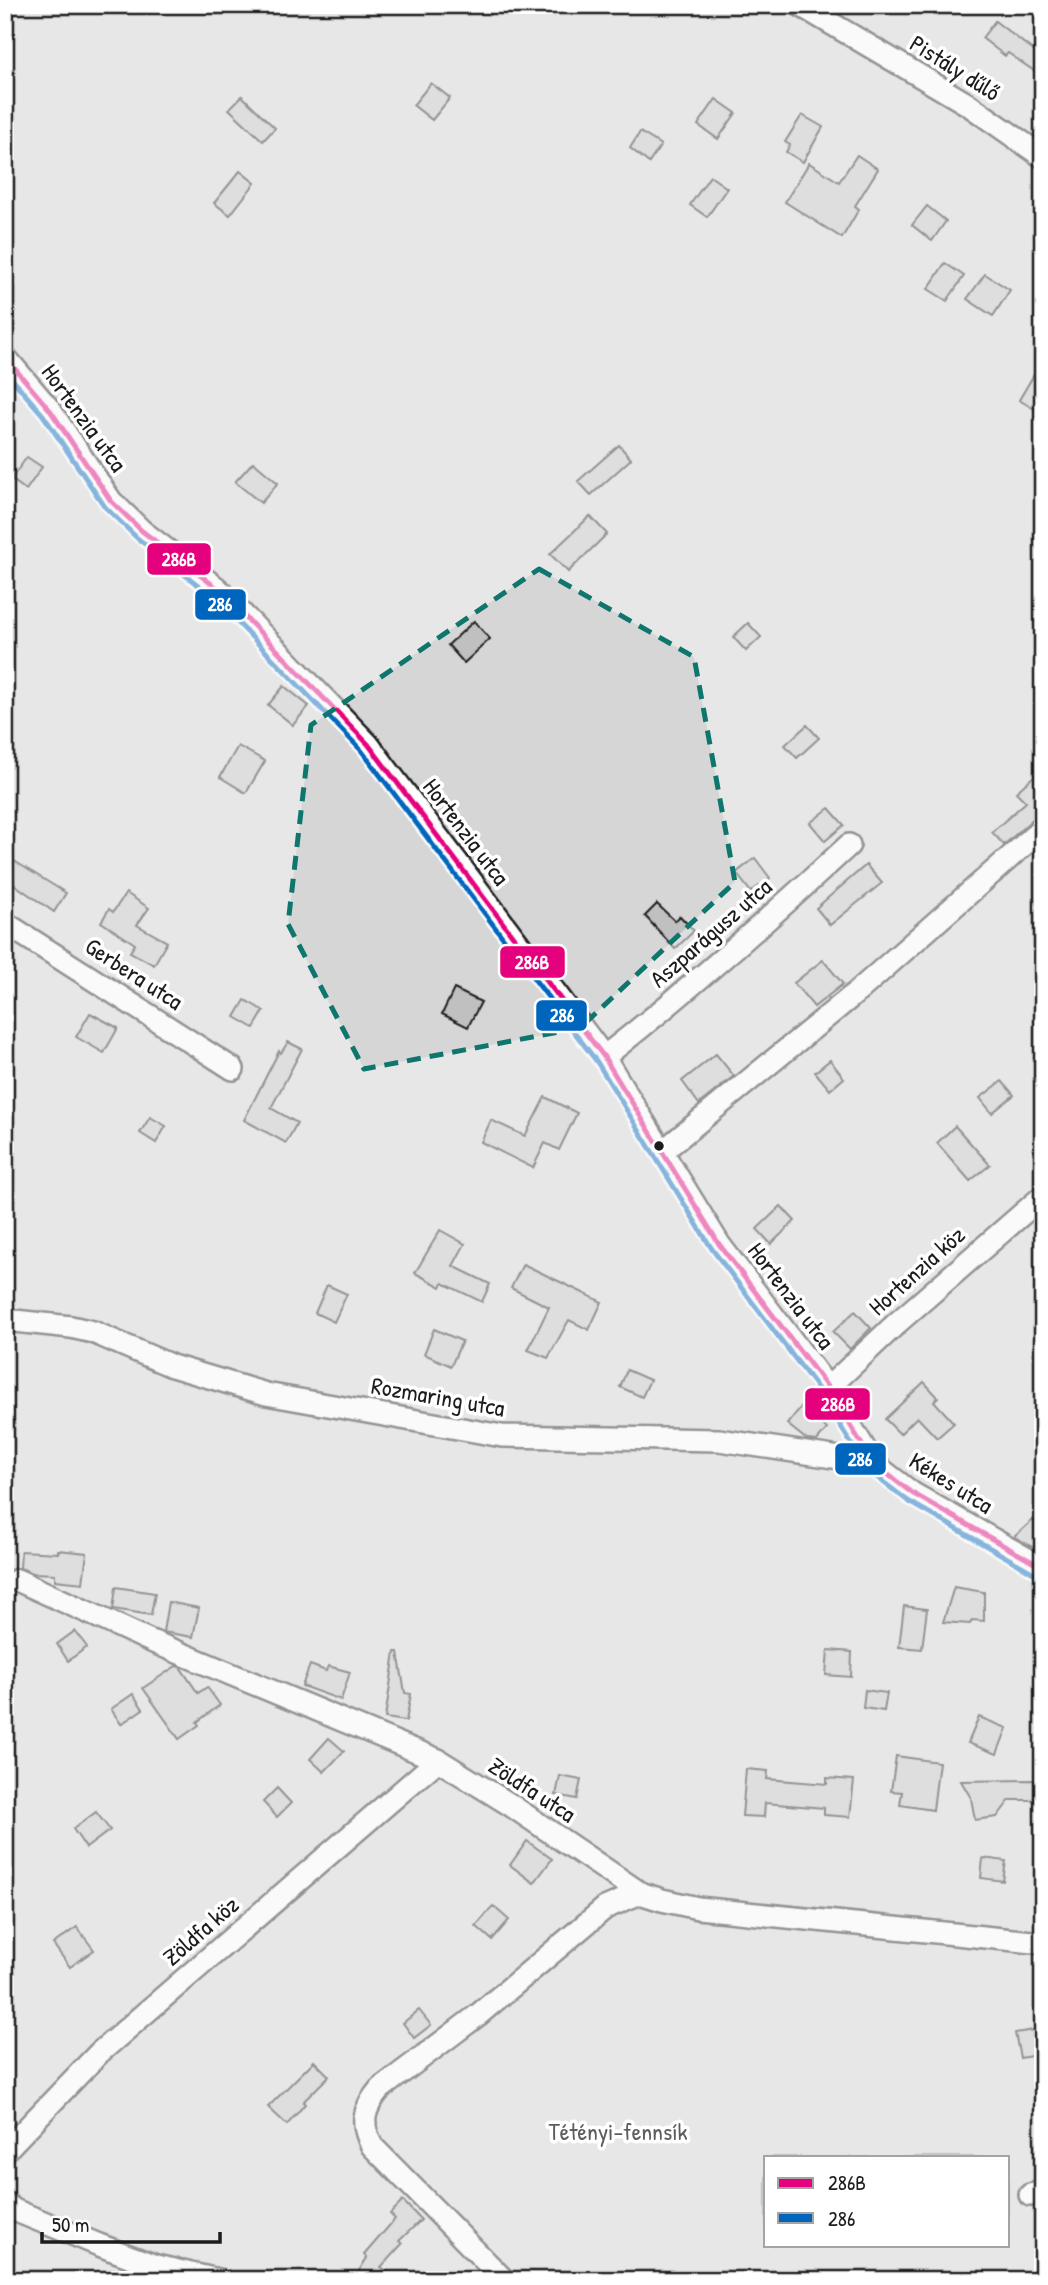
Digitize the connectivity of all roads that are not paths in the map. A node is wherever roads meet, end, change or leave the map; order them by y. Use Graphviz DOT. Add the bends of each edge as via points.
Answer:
graph roads {
  1 [pos="800,5"];
  2 [pos="1043,157"];
  3 [pos="5,357"];
  4 [pos="1043,828"];
  5 [pos="849,845"];
  6 [pos="5,923"];
  7 [pos="604,1057"];
  8 [pos="233,1069"];
  9 [pos="663,1151"];
  10 [pos="1043,1196"];
  11 [pos="5,1320"];
  12 [pos="828,1388"];
  13 [pos="873,1463"];
  14 [pos="1043,1568"];
  15 [pos="17,1580"];
  16 [pos="438,1760"];
  17 [pos="640,1893"];
  18 [pos="1043,1942"];
  19 [pos="5,2151"];
  20 [pos="5,2203"];
  21 [pos="218,2280"];
  22 [pos="504,2280"];
  1 -- 2 [label="street, Pistály dűlő" via="970,106"];
  3 -- 7 [label="street, Hortenzia utca" via="50,410 111,501 142,531 218,588 368,744"];
  4 -- 9 [label="street" via="857,992"];
  5 -- 7 [label="street, Aszparágusz utca" via="752,934"];
  6 -- 8 [label="street, Gerbera utca"];
  7 -- 9 [label="street, Hortenzia utca"];
  9 -- 12 [label="street, Hortenzia utca" via="719,1244"];
  10 -- 12 [label="street, Hortenzia köz"];
  11 -- 13 [label="street, Rozmaring utca" via="93,1332 172,1366 266,1394 502,1436 719,1440"];
  12 -- 13 [label="street, Kékes utca"];
  13 -- 14 [label="street, Kékes utca" via="912,1493"];
  15 -- 16 [label="street, Zöldfa utca"];
  16 -- 17 [label="street, Zöldfa utca"];
  16 -- 19 [label="street, Zöldfa köz" via="99,2053"];
  17 -- 18 [label="street, Zöldfa utca" via="698,1908"];
  17 -- 22 [label="street" via="605,1908 478,2015 380,2089 364,2115 364,2132 372,2146"];
  20 -- 21 [label="street" via="145,2262"];
}
